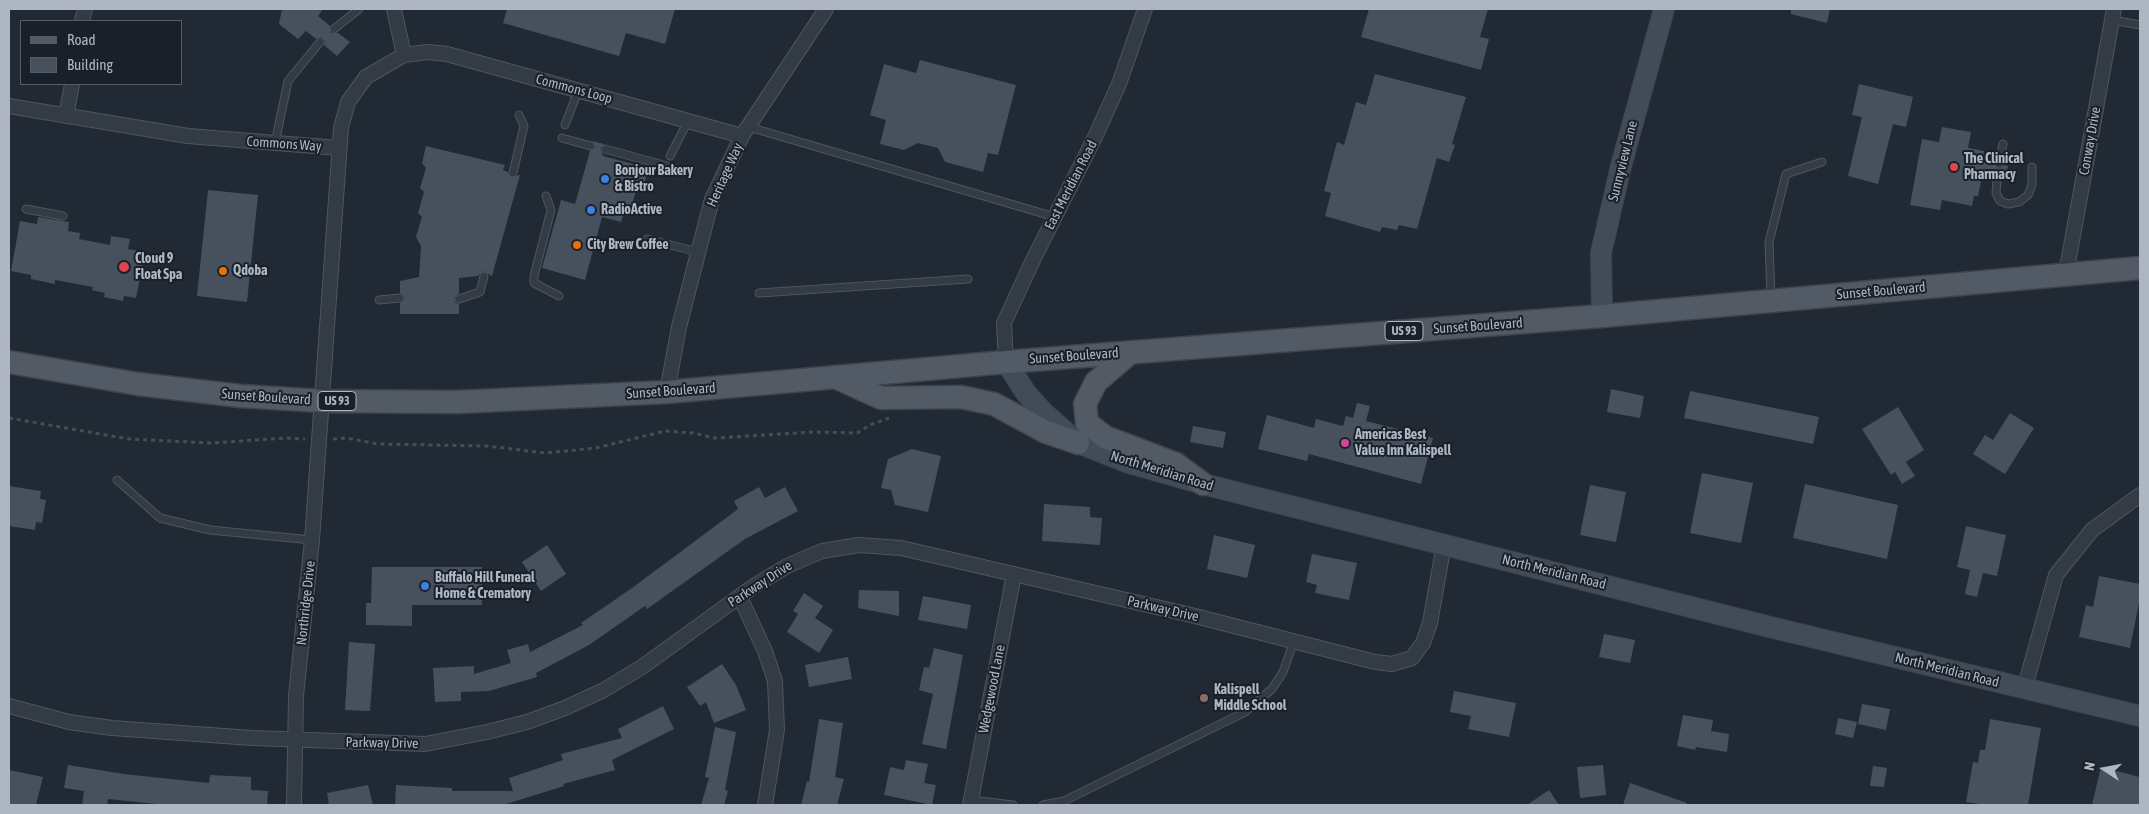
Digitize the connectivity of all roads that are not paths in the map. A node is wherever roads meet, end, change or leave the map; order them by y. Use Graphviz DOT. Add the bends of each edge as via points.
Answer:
graph roads {
  1 [pos="359,9"];
  2 [pos="394,9"];
  3 [pos="826,9"];
  4 [pos="1145,9"];
  5 [pos="1664,9"];
  6 [pos="2113,14"];
  7 [pos="2140,25"];
  8 [pos="334,29"];
  9 [pos="320,42"];
  10 [pos="404,55"];
  11 [pos="72,85"];
  12 [pos="578,91"];
  13 [pos="9,106"];
  14 [pos="519,115"];
  15 [pos="66,116"];
  16 [pos="688,120"];
  17 [pos="565,125"];
  18 [pos="745,132"];
  19 [pos="562,138"];
  20 [pos="275,143"];
  21 [pos="2003,144"];
  22 [pos="591,146"];
  23 [pos="339,148"];
  24 [pos="605,149"];
  25 [pos="670,156"];
  26 [pos="1822,162"];
  27 [pos="1999,164"];
  28 [pos="668,166"];
  29 [pos="2032,167"];
  30 [pos="513,173"];
  31 [pos="1997,180"];
  32 [pos="546,196"];
  33 [pos="26,209"];
  34 [pos="63,216"];
  35 [pos="1055,217"];
  36 [pos="646,239"];
  37 [pos="698,252"];
  38 [pos="2140,268"];
  39 [pos="2066,274"];
  40 [pos="484,276"];
  41 [pos="968,279"];
  42 [pos="759,293"];
  43 [pos="559,296"];
  44 [pos="400,298"];
  45 [pos="459,299"];
  46 [pos="379,300"];
  47 [pos="1771,300"];
  48 [pos="1602,316"];
  49 [pos="1131,352"];
  50 [pos="9,362"];
  51 [pos="1006,362"];
  52 [pos="834,377"];
  53 [pos="667,392"];
  54 [pos="322,401"];
  55 [pos="1078,443"];
  56 [pos="117,480"];
  57 [pos="1203,484"];
  58 [pos="2140,495"];
  59 [pos="312,540"];
  60 [pos="1444,544"];
  61 [pos="1014,574"];
  62 [pos="740,597"];
  63 [pos="1294,641"];
  64 [pos="2024,690"];
  65 [pos="9,706"];
  66 [pos="2140,716"];
  67 [pos="294,740"];
  68 [pos="971,802"];
  69 [pos="294,805"];
  70 [pos="765,805"];
  71 [pos="1013,805"];
  72 [pos="1043,805"];
  1 -- 8 [label="lane"];
  2 -- 10 [label="street"];
  3 -- 18 [label="street, Heritage Way"];
  4 -- 35 [label="street, East Meridian Road" via="1119,84"];
  5 -- 48 [label="main road, Sunnyview Lane" via="1601,253"];
  6 -- 7 [label="lane"];
  6 -- 39 [label="street, Conway Drive"];
  9 -- 20 [label="lane" via="288,81"];
  10 -- 12 [label="street, Commons Loop" via="447,54"];
  10 -- 23 [label="street, Commons Loop" via="366,77 348,102"];
  11 -- 15 [label="street"];
  12 -- 16 [label="street, Commons Loop"];
  12 -- 17 [label="lane"];
  13 -- 15 [label="street, Commons Way"];
  14 -- 30 [label="lane" via="524,126"];
  15 -- 20 [label="street, Commons Way" via="188,136"];
  16 -- 18 [label="street, Commons Loop"];
  16 -- 25 [label="lane"];
  18 -- 35 [label="lane"];
  18 -- 37 [label="street, Heritage Way" via="712,199"];
  19 -- 22 [label="lane"];
  20 -- 23 [label="street, Commons Way"];
  21 -- 27 [label="lane"];
  23 -- 54 [label="street, Commons Way"];
  24 -- 28 [label="lane"];
  26 -- 47 [label="lane" via="1786,174 1769,242"];
  29 -- 31 [label="lane" via="2032,185 2028,195 2019,202 2008,204 2000,200 1996,193"];
  32 -- 43 [label="lane" via="551,210 534,283"];
  33 -- 34 [label="lane"];
  35 -- 51 [label="street, East Meridian Road" via="1004,323"];
  36 -- 37 [label="lane"];
  37 -- 53 [label="street, Heritage Way"];
  38 -- 39 [label="main road, Sunset Boulevard / US 93"];
  39 -- 47 [label="main road, Sunset Boulevard / US 93"];
  40 -- 45 [label="lane" via="480,292"];
  41 -- 42 [label="lane"];
  44 -- 46 [label="lane"];
  47 -- 48 [label="main road, Sunset Boulevard / US 93"];
  48 -- 49 [label="main road, Sunset Boulevard / US 93"];
  49 -- 51 [label="main road, Sunset Boulevard / US 93"];
  49 -- 57 [label="main road" via="1096,382 1085,404 1087,423 1105,437 1176,464"];
  50 -- 54 [label="main road, Sunset Boulevard / US 93" via="138,384 240,396"];
  51 -- 52 [label="main road, Sunset Boulevard / US 93"];
  51 -- 55 [label="main road, North Meridian Road" via="1026,393"];
  52 -- 53 [label="main road, Sunset Boulevard / US 93"];
  52 -- 55 [label="main road" via="881,398 961,397 994,404 1046,432"];
  53 -- 54 [label="main road, Sunset Boulevard / US 93" via="456,402"];
  54 -- 59 [label="street, Northridge Drive"];
  55 -- 57 [label="main road, North Meridian Road"];
  56 -- 59 [label="lane" via="160,518 210,530"];
  57 -- 60 [label="main road, North Meridian Road"];
  58 -- 64 [label="street" via="2092,530 2056,575"];
  59 -- 67 [label="street, Northridge Drive"];
  60 -- 63 [label="street, Parkway Drive" via="1430,623 1424,643 1412,658 1392,664 1375,662"];
  60 -- 64 [label="main road, North Meridian Road"];
  61 -- 62 [label="street, Parkway Drive" via="901,548 840,546 804,557"];
  61 -- 63 [label="street, Parkway Drive"];
  61 -- 68 [label="street, Wedgewood Lane"];
  62 -- 67 [label="street, Parkway Drive" via="604,690 527,722 425,744"];
  62 -- 70 [label="street" via="775,680 777,730"];
  63 -- 72 [label="lane" via="1283,672 1272,689 1245,712 1064,801"];
  64 -- 66 [label="main road, North Meridian Road"];
  65 -- 67 [label="street, Parkway Drive" via="69,722 112,728"];
  67 -- 69 [label="street, Northridge Drive"];
  68 -- 71 [label="lane"];
}
